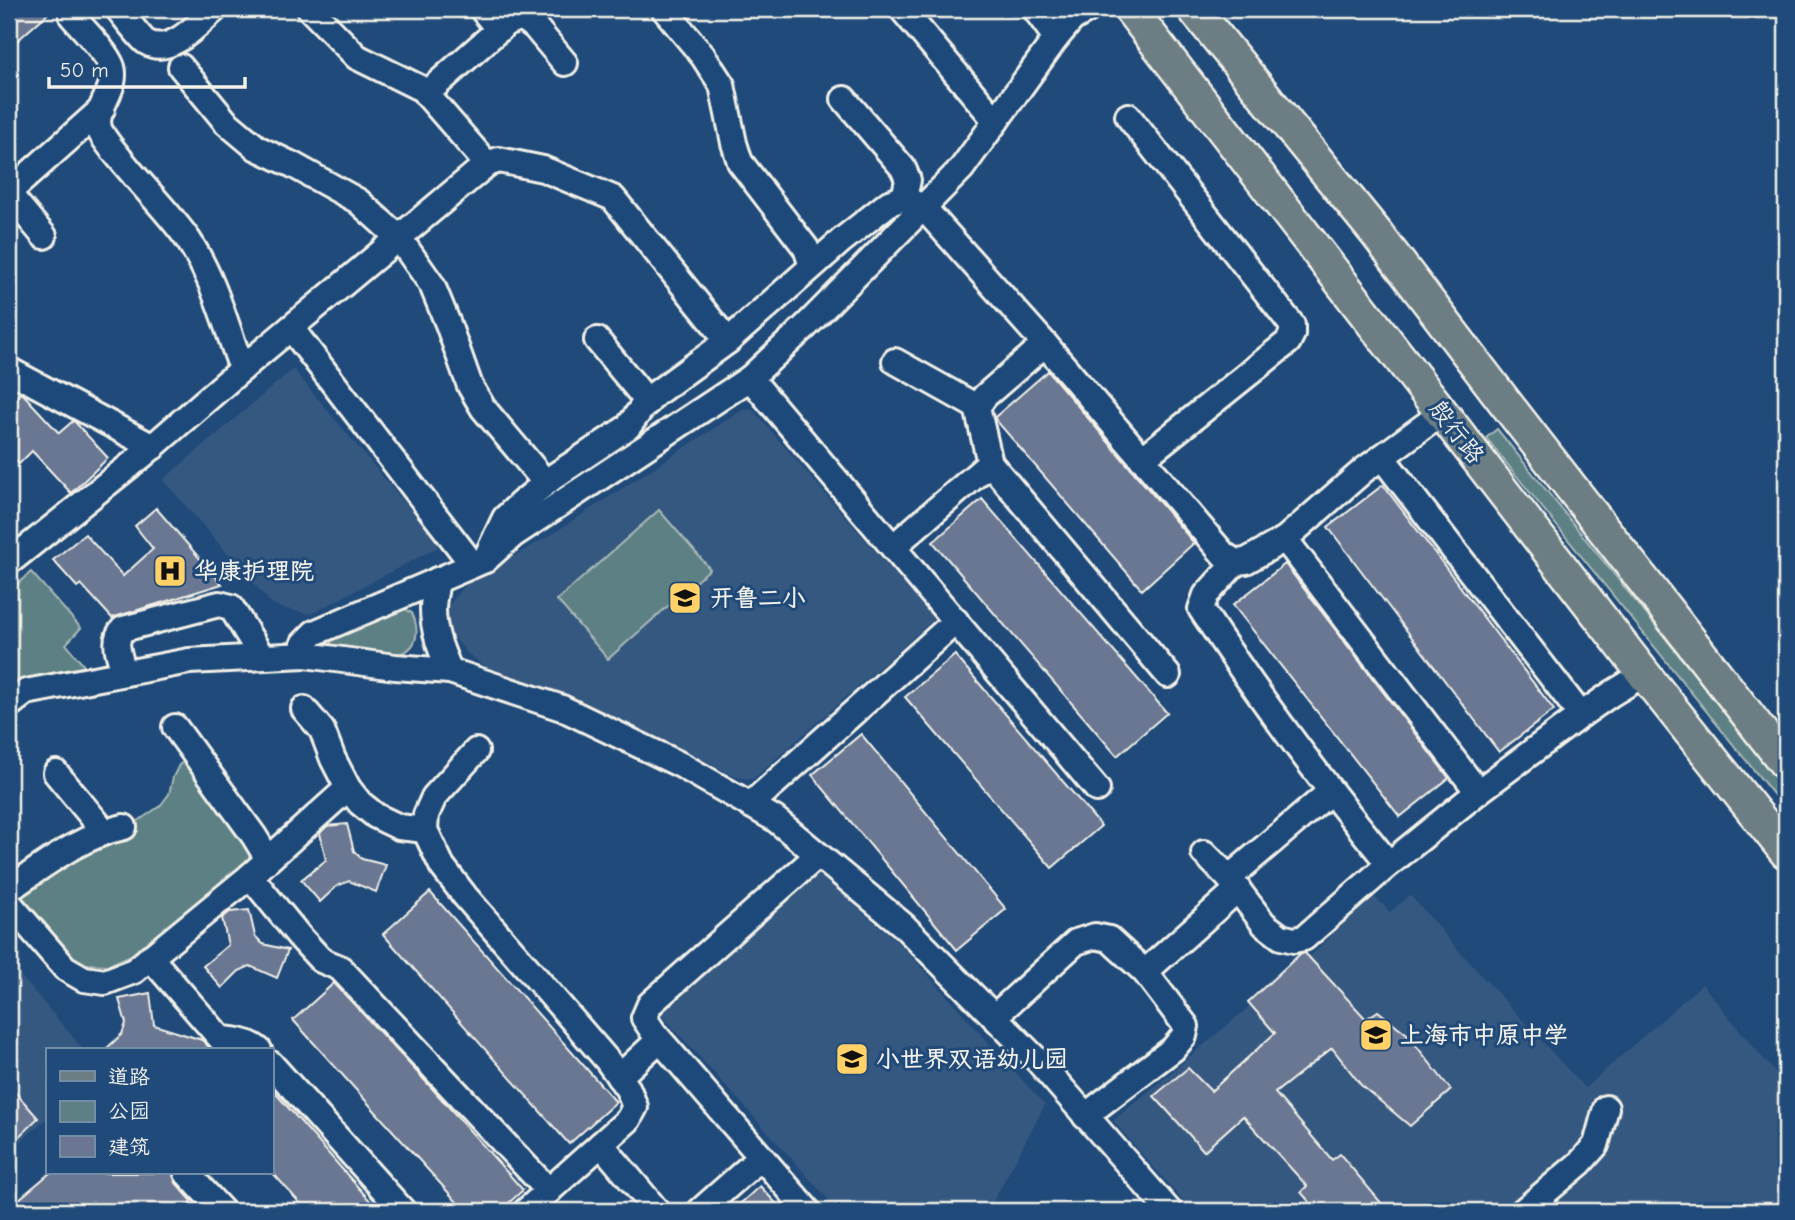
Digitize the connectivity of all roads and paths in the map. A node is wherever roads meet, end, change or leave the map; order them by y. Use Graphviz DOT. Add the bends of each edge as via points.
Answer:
graph roads {
  1 [pos="118,9"];
  2 [pos="215,9"];
  3 [pos="310,9"];
  4 [pos="482,9"];
  5 [pos="664,9"];
  6 [pos="902,9"];
  7 [pos="1035,9"];
  8 [pos="1089,9"];
  9 [pos="1130,9"];
  10 [pos="1194,9"];
  11 [pos="72,16"];
  12 [pos="499,30"];
  13 [pos="1056,38"];
  14 [pos="565,63"];
  15 [pos="181,67"];
  16 [pos="426,94"];
  17 [pos="844,99"];
  18 [pos="102,109"];
  19 [pos="1128,116"];
  20 [pos="996,121"];
  21 [pos="486,164"];
  22 [pos="9,193"];
  23 [pos="914,203"];
  24 [pos="44,236"];
  25 [pos="399,238"];
  26 [pos="812,266"];
  27 [pos="291,328"];
  28 [pos="597,340"];
  29 [pos="729,341"];
  30 [pos="1045,344"];
  31 [pos="895,361"];
  32 [pos="242,369"];
  33 [pos="9,370"];
  34 [pos="750,378"];
  35 [pos="648,402"];
  36 [pos="977,407"];
  37 [pos="1442,413"];
  38 [pos="153,447"];
  39 [pos="1382,457"];
  40 [pos="1142,458"];
  41 [pos="990,463"];
  42 [pos="546,483"];
  43 [pos="1285,539"];
  44 [pos="894,547"];
  45 [pos="9,560"];
  46 [pos="479,562"];
  47 [pos="1236,562"];
  48 [pos="438,580"];
  49 [pos="956,621"];
  50 [pos="305,655"];
  51 [pos="262,657"];
  52 [pos="450,671"];
  53 [pos="124,673"];
  54 [pos="1644,674"];
  55 [pos="1168,675"];
  56 [pos="9,705"];
  57 [pos="304,709"];
  58 [pos="1581,715"];
  59 [pos="175,727"];
  60 [pos="476,751"];
  61 [pos="1786,764"];
  62 [pos="55,773"];
  63 [pos="348,788"];
  64 [pos="1097,789"];
  65 [pos="1330,792"];
  66 [pos="1478,792"];
  67 [pos="750,805"];
  68 [pos="425,830"];
  69 [pos="1783,842"];
  70 [pos="1204,853"];
  71 [pos="818,855"];
  72 [pos="268,859"];
  73 [pos="1389,864"];
  74 [pos="250,876"];
  75 [pos="1234,883"];
  76 [pos="9,889"];
  77 [pos="9,903"];
  78 [pos="150,957"];
  79 [pos="1145,972"];
  80 [pos="994,1017"];
  81 [pos="659,1040"];
  82 [pos="257,1048"];
  83 [pos="273,1066"];
  84 [pos="619,1077"];
  85 [pos="1606,1108"];
  86 [pos="1085,1116"];
  87 [pos="601,1144"];
  88 [pos="761,1157"];
  89 [pos="188,1174"];
  90 [pos="549,1191"];
  91 [pos="222,1211"];
  92 [pos="402,1211"];
  93 [pos="526,1211"];
  94 [pos="657,1211"];
  95 [pos="700,1211"];
  96 [pos="808,1211"];
  97 [pos="1169,1211"];
  98 [pos="1523,1211"];
  1 -- 2 [label="lane" via="146,42 165,46 179,40"];
  3 -- 16 [label="lane" via="357,57"];
  4 -- 12 [label="lane"];
  5 -- 26 [label="lane" via="722,85 740,162 806,248"];
  6 -- 20 [label="lane"];
  7 -- 13 [label="lane"];
  8 -- 13 [label="lane" via="1072,19"];
  9 -- 37 [label="main road, 殷行路"];
  10 -- 61 [label="main road" via="1376,233"];
  11 -- 18 [label="lane" via="112,68 112,86"];
  12 -- 14 [label="lane" via="522,17"];
  12 -- 16 [label="lane"];
  13 -- 20 [label="lane"];
  15 -- 25 [label="lane" via="226,122 257,148 358,201"];
  16 -- 21 [label="lane"];
  17 -- 23 [label="lane" via="903,168"];
  18 -- 22 [label="lane"];
  18 -- 32 [label="lane" via="97,124 100,132 188,240 206,272"];
  19 -- 40 [label="lane" via="1292,325 1288,342"];
  20 -- 23 [label="lane" via="962,168"];
  21 -- 25 [label="lane"];
  21 -- 29 [label="lane" via="499,160 543,169 613,198"];
  22 -- 24 [label="lane"];
  23 -- 26 [label="lane" via="889,203"];
  23 -- 30 [label="lane"];
  23 -- 34 [label="lane" via="807,325"];
  25 -- 27 [label="lane"];
  25 -- 42 [label="lane" via="432,285 470,386 483,408"];
  26 -- 29 [label="lane"];
  27 -- 32 [label="lane"];
  27 -- 46 [label="lane"];
  28 -- 35 [label="lane"];
  29 -- 35 [label="lane"];
  30 -- 36 [label="lane"];
  30 -- 40 [label="lane"];
  31 -- 36 [label="lane"];
  32 -- 38 [label="lane"];
  33 -- 38 [label="lane"];
  34 -- 44 [label="lane"];
  34 -- 46 [label="lane"];
  35 -- 42 [label="lane" via="628,427"];
  36 -- 41 [label="lane"];
  37 -- 39 [label="lane"];
  37 -- 54 [label="main road, 殷行路"];
  38 -- 45 [label="lane"];
  39 -- 43 [label="lane"];
  39 -- 58 [label="lane"];
  40 -- 47 [label="lane" via="1224,555"];
  41 -- 44 [label="lane"];
  41 -- 55 [label="lane"];
  42 -- 46 [label="lane" via="505,518"];
  43 -- 47 [label="lane"];
  43 -- 66 [label="lane"];
  44 -- 49 [label="lane"];
  46 -- 48 [label="lane"];
  47 -- 65 [label="lane" via="1206,596 1201,609"];
  48 -- 50 [label="lane" via="314,633 304,643"];
  48 -- 52 [label="lane" via="433,609 438,643"];
  49 -- 64 [label="lane"];
  49 -- 67 [label="lane"];
  50 -- 51 [label="lane"];
  50 -- 52 [label="lane"];
  51 -- 53 [label="lane" via="189,661"];
  51 -- 53 [label="lane" via="231,607 219,604 123,629 116,641"];
  52 -- 67 [label="lane" via="562,708 681,765"];
  53 -- 56 [label="lane" via="26,692"];
  54 -- 58 [label="lane"];
  54 -- 69 [label="main road, 殷行路"];
  57 -- 63 [label="lane" via="322,730"];
  58 -- 66 [label="lane"];
  59 -- 72 [label="lane"];
  60 -- 68 [label="lane" via="434,797"];
  62 -- 76 [label="lane" via="114,829 76,845"];
  63 -- 68 [label="lane" via="376,816 399,827"];
  63 -- 72 [label="lane"];
  65 -- 73 [label="lane"];
  65 -- 75 [label="lane"];
  66 -- 73 [label="lane"];
  67 -- 71 [label="lane" via="775,819"];
  68 -- 84 [label="lane" via="442,866 465,896"];
  70 -- 75 [label="lane"];
  71 -- 80 [label="lane" via="903,925"];
  71 -- 81 [label="lane" via="650,1004 644,1018"];
  72 -- 74 [label="lane"];
  73 -- 75 [label="lane" via="1304,938 1293,940 1264,924"];
  74 -- 78 [label="lane"];
  74 -- 90 [label="lane" via="321,960 340,968"];
  75 -- 79 [label="lane"];
  77 -- 78 [label="lane" via="65,968 83,979 105,982 134,971"];
  78 -- 82 [label="lane" via="221,1039"];
  79 -- 80 [label="lane" via="1109,939 1095,936 1076,942"];
  79 -- 86 [label="lane" via="1186,1026 1184,1036"];
  80 -- 86 [label="lane"];
  81 -- 84 [label="lane"];
  81 -- 88 [label="lane"];
  83 -- 92 [label="lane"];
  84 -- 87 [label="lane" via="635,1107 628,1120"];
  85 -- 98 [label="lane" via="1596,1145"];
  86 -- 97 [label="lane"];
  87 -- 90 [label="lane"];
  87 -- 94 [label="lane"];
  88 -- 95 [label="lane"];
  88 -- 96 [label="lane"];
  89 -- 91 [label="lane"];
  90 -- 93 [label="lane"];
}
